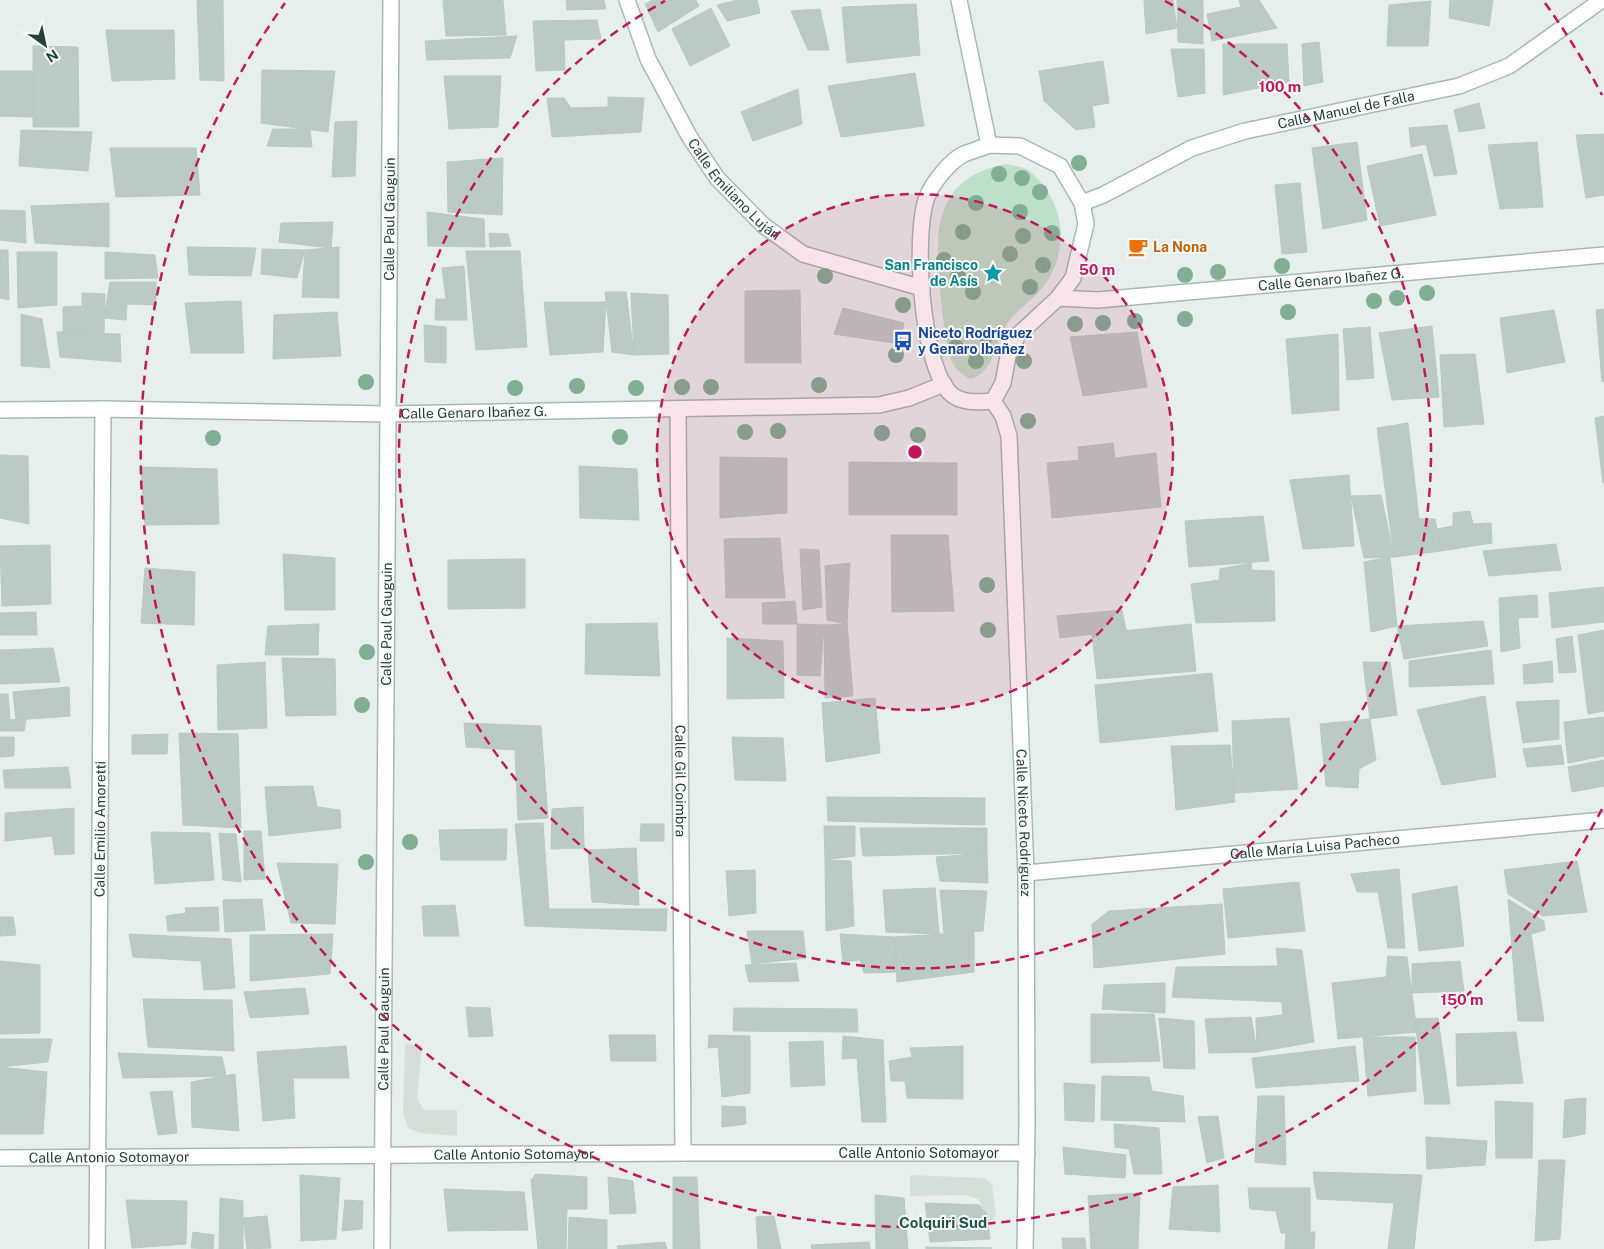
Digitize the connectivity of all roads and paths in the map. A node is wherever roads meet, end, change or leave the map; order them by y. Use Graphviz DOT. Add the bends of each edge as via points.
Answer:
graph roads {
  1 [pos="390,0"];
  2 [pos="627,0"];
  3 [pos="959,0"];
  4 [pos="1602,0"];
  5 [pos="989,145"];
  6 [pos="1082,203"];
  7 [pos="1604,255"];
  8 [pos="922,288"];
  9 [pos="1058,298"];
  10 [pos="944,384"];
  11 [pos="993,401"];
  12 [pos="103,409"];
  13 [pos="678,409"];
  14 [pos="0,410"];
  15 [pos="388,414"];
  16 [pos="1604,820"];
  17 [pos="1026,873"];
  18 [pos="683,1153"];
  19 [pos="1027,1153"];
  20 [pos="383,1156"];
  21 [pos="98,1157"];
  22 [pos="0,1158"];
  23 [pos="97,1249"];
  24 [pos="382,1249"];
  25 [pos="1025,1249"];
  1 -- 15 [label="street, Calle Paul Gauguin"];
  2 -- 8 [label="street, Calle Emiliano Luján" via="648,59 689,136 717,178 763,225 802,254"];
  3 -- 5 [label="street"];
  4 -- 6 [label="street, Calle Manuel de Falla" via="1509,66 1480,78 1459,86 1236,134 1192,148 1103,196"];
  5 -- 6 [label="street" via="1020,146 1060,166"];
  5 -- 8 [label="street" via="962,155 941,175 927,196 918,258"];
  6 -- 9 [label="street" via="1086,224 1080,253 1073,278"];
  7 -- 9 [label="street, Calle Genaro Ibañez G." via="1098,300"];
  8 -- 10 [label="street" via="932,353"];
  9 -- 11 [label="street" via="1018,335 1008,356 1003,383"];
  10 -- 11 [label="street" via="950,393 971,403"];
  10 -- 13 [label="street, Calle Genaro Ibañez G." via="909,398 879,405"];
  11 -- 17 [label="street, Calle Niceto Rodríguez" via="1003,416 1009,436"];
  12 -- 14 [label="street, Calle Genaro Ibañez G."];
  12 -- 15 [label="street, Calle Genaro Ibañez G."];
  12 -- 21 [label="street, Calle Emilio Amoretti"];
  13 -- 15 [label="street, Calle Genaro Ibañez G."];
  13 -- 18 [label="street, Calle Gil Coimbra"];
  15 -- 20 [label="street, Calle Paul Gauguin"];
  16 -- 17 [label="street, Calle María Luisa Pacheco"];
  17 -- 19 [label="street, Calle Niceto Rodríguez"];
  18 -- 19 [label="street, Calle Antonio Sotomayor"];
  18 -- 20 [label="street, Calle Antonio Sotomayor"];
  19 -- 25 [label="street, Calle Niceto Rodríguez"];
  20 -- 21 [label="street, Calle Antonio Sotomayor"];
  20 -- 24 [label="street, Calle Paul Gauguin"];
  21 -- 22 [label="street, Calle Antonio Sotomayor"];
  21 -- 23 [label="street, Calle Emilio Amoretti"];
}
